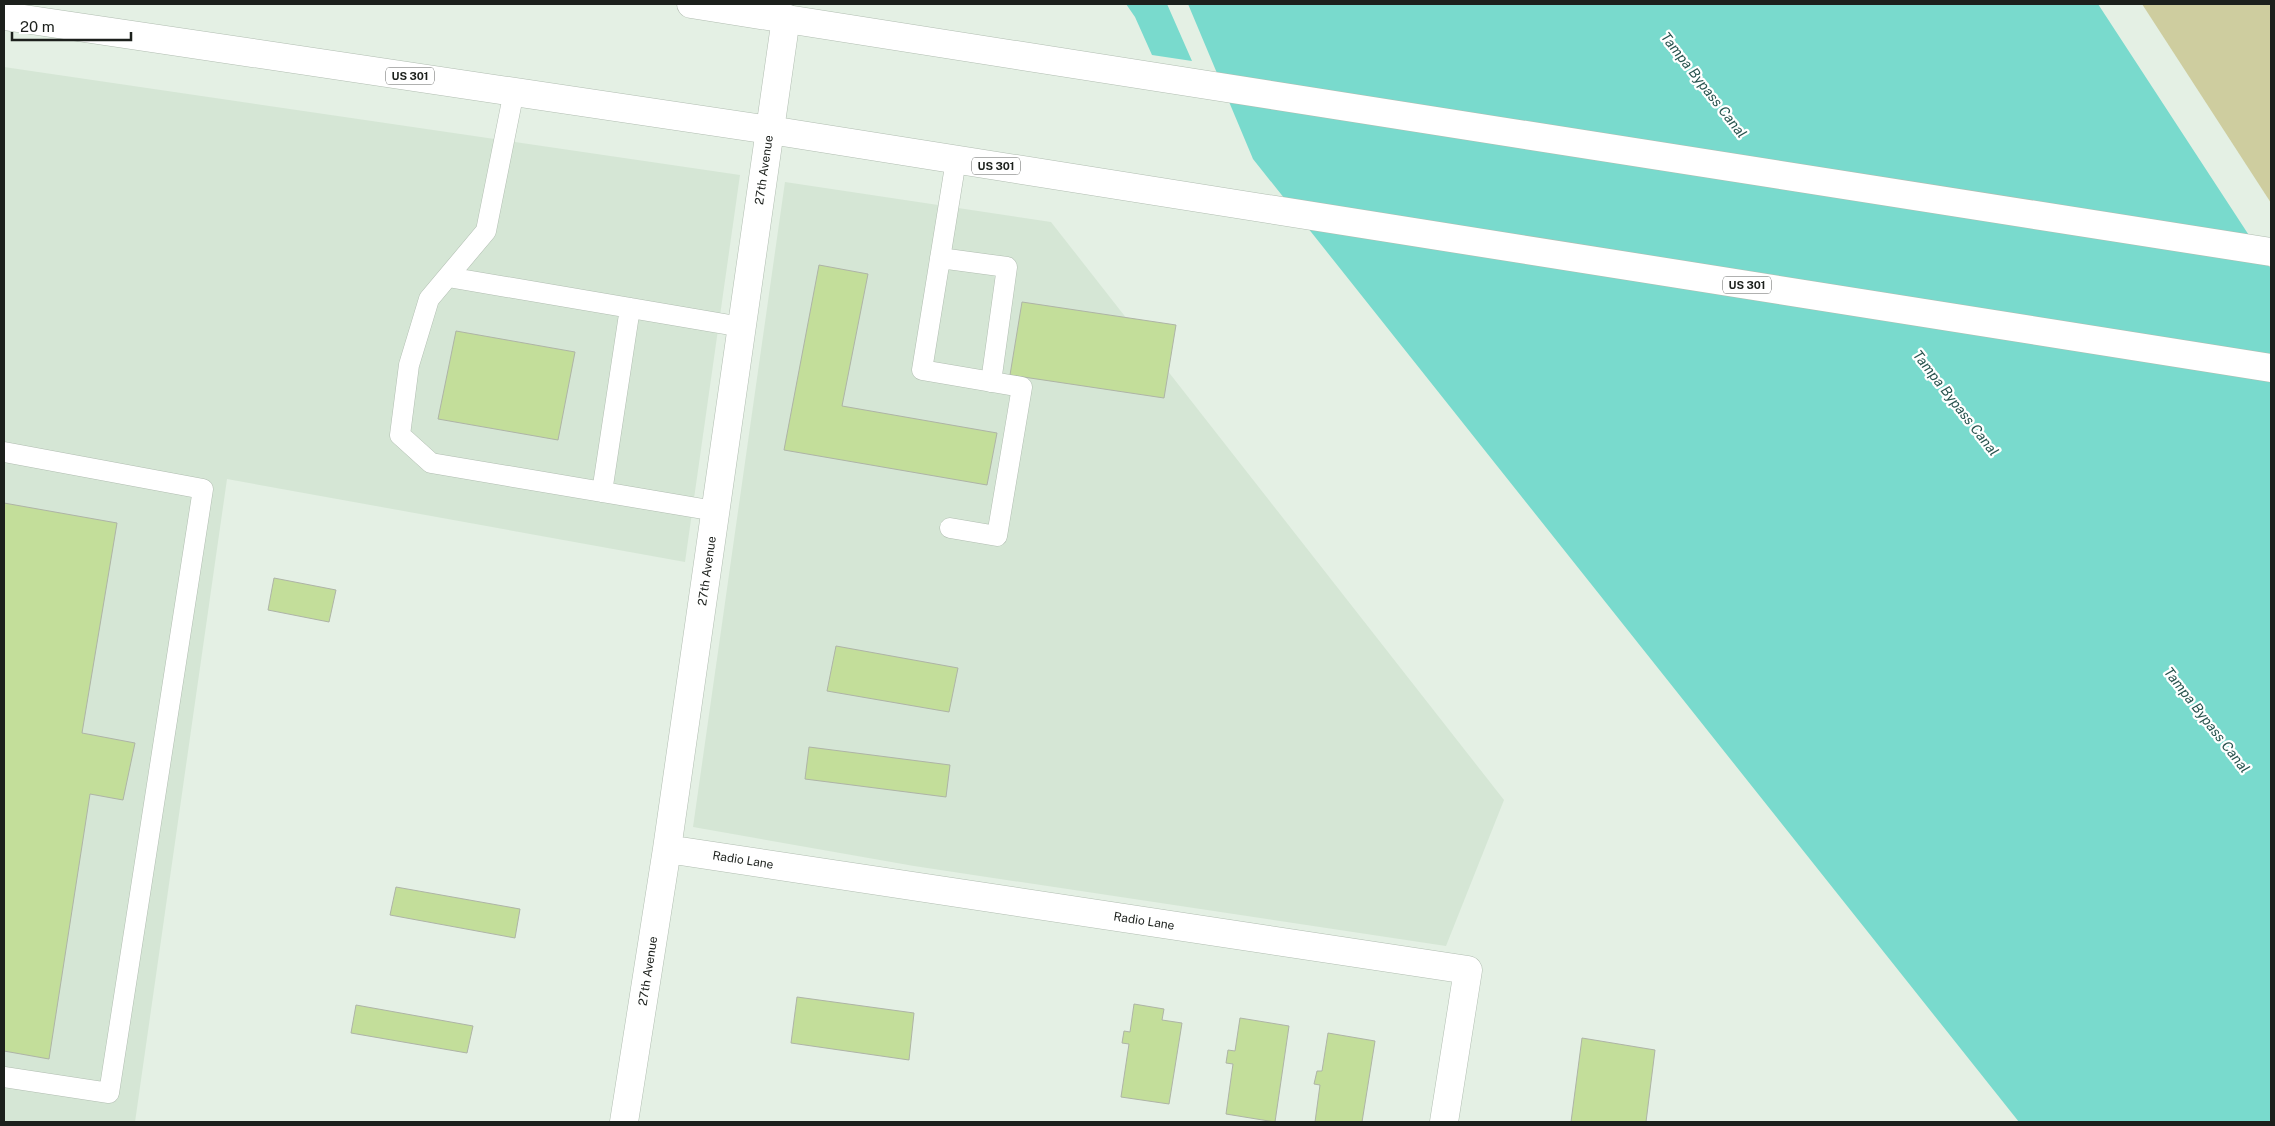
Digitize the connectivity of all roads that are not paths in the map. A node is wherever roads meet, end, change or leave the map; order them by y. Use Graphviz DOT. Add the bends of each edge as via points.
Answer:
graph roads {
  1 [pos="691,4"];
  2 [pos="4,16"];
  3 [pos="786,18"];
  4 [pos="514,91"];
  5 [pos="770,130"];
  6 [pos="956,160"];
  7 [pos="2271,252"];
  8 [pos="940,258"];
  9 [pos="448,277"];
  10 [pos="630,308"];
  11 [pos="742,327"];
  12 [pos="2271,368"];
  13 [pos="991,382"];
  14 [pos="4,452"];
  15 [pos="602,492"];
  16 [pos="715,511"];
  17 [pos="950,528"];
  18 [pos="667,849"];
  19 [pos="4,1077"];
  20 [pos="624,1122"];
  21 [pos="1444,1122"];
  1 -- 3 [label="main road"];
  2 -- 4 [label="main road, US 301"];
  3 -- 5 [label="main road, 27th Avenue"];
  3 -- 7 [label="main road"];
  4 -- 5 [label="main road, US 301"];
  4 -- 9 [label="lane" via="486,231"];
  5 -- 6 [label="main road, US 301"];
  5 -- 11 [label="main road, 27th Avenue"];
  6 -- 8 [label="lane"];
  6 -- 12 [label="main road, US 301"];
  8 -- 13 [label="lane" via="922,370"];
  8 -- 13 [label="lane" via="1007,267"];
  9 -- 10 [label="lane"];
  9 -- 15 [label="lane" via="429,298 409,364 400,435 431,463"];
  10 -- 11 [label="lane"];
  10 -- 15 [label="lane"];
  11 -- 16 [label="main road, 27th Avenue"];
  13 -- 17 [label="lane" via="1022,386 997,536"];
  14 -- 19 [label="lane" via="203,489 109,1093"];
  15 -- 16 [label="lane"];
  16 -- 18 [label="main road, 27th Avenue"];
  18 -- 20 [label="main road, 27th Avenue"];
  18 -- 21 [label="main road, Radio Lane" via="1468,970"];
}
